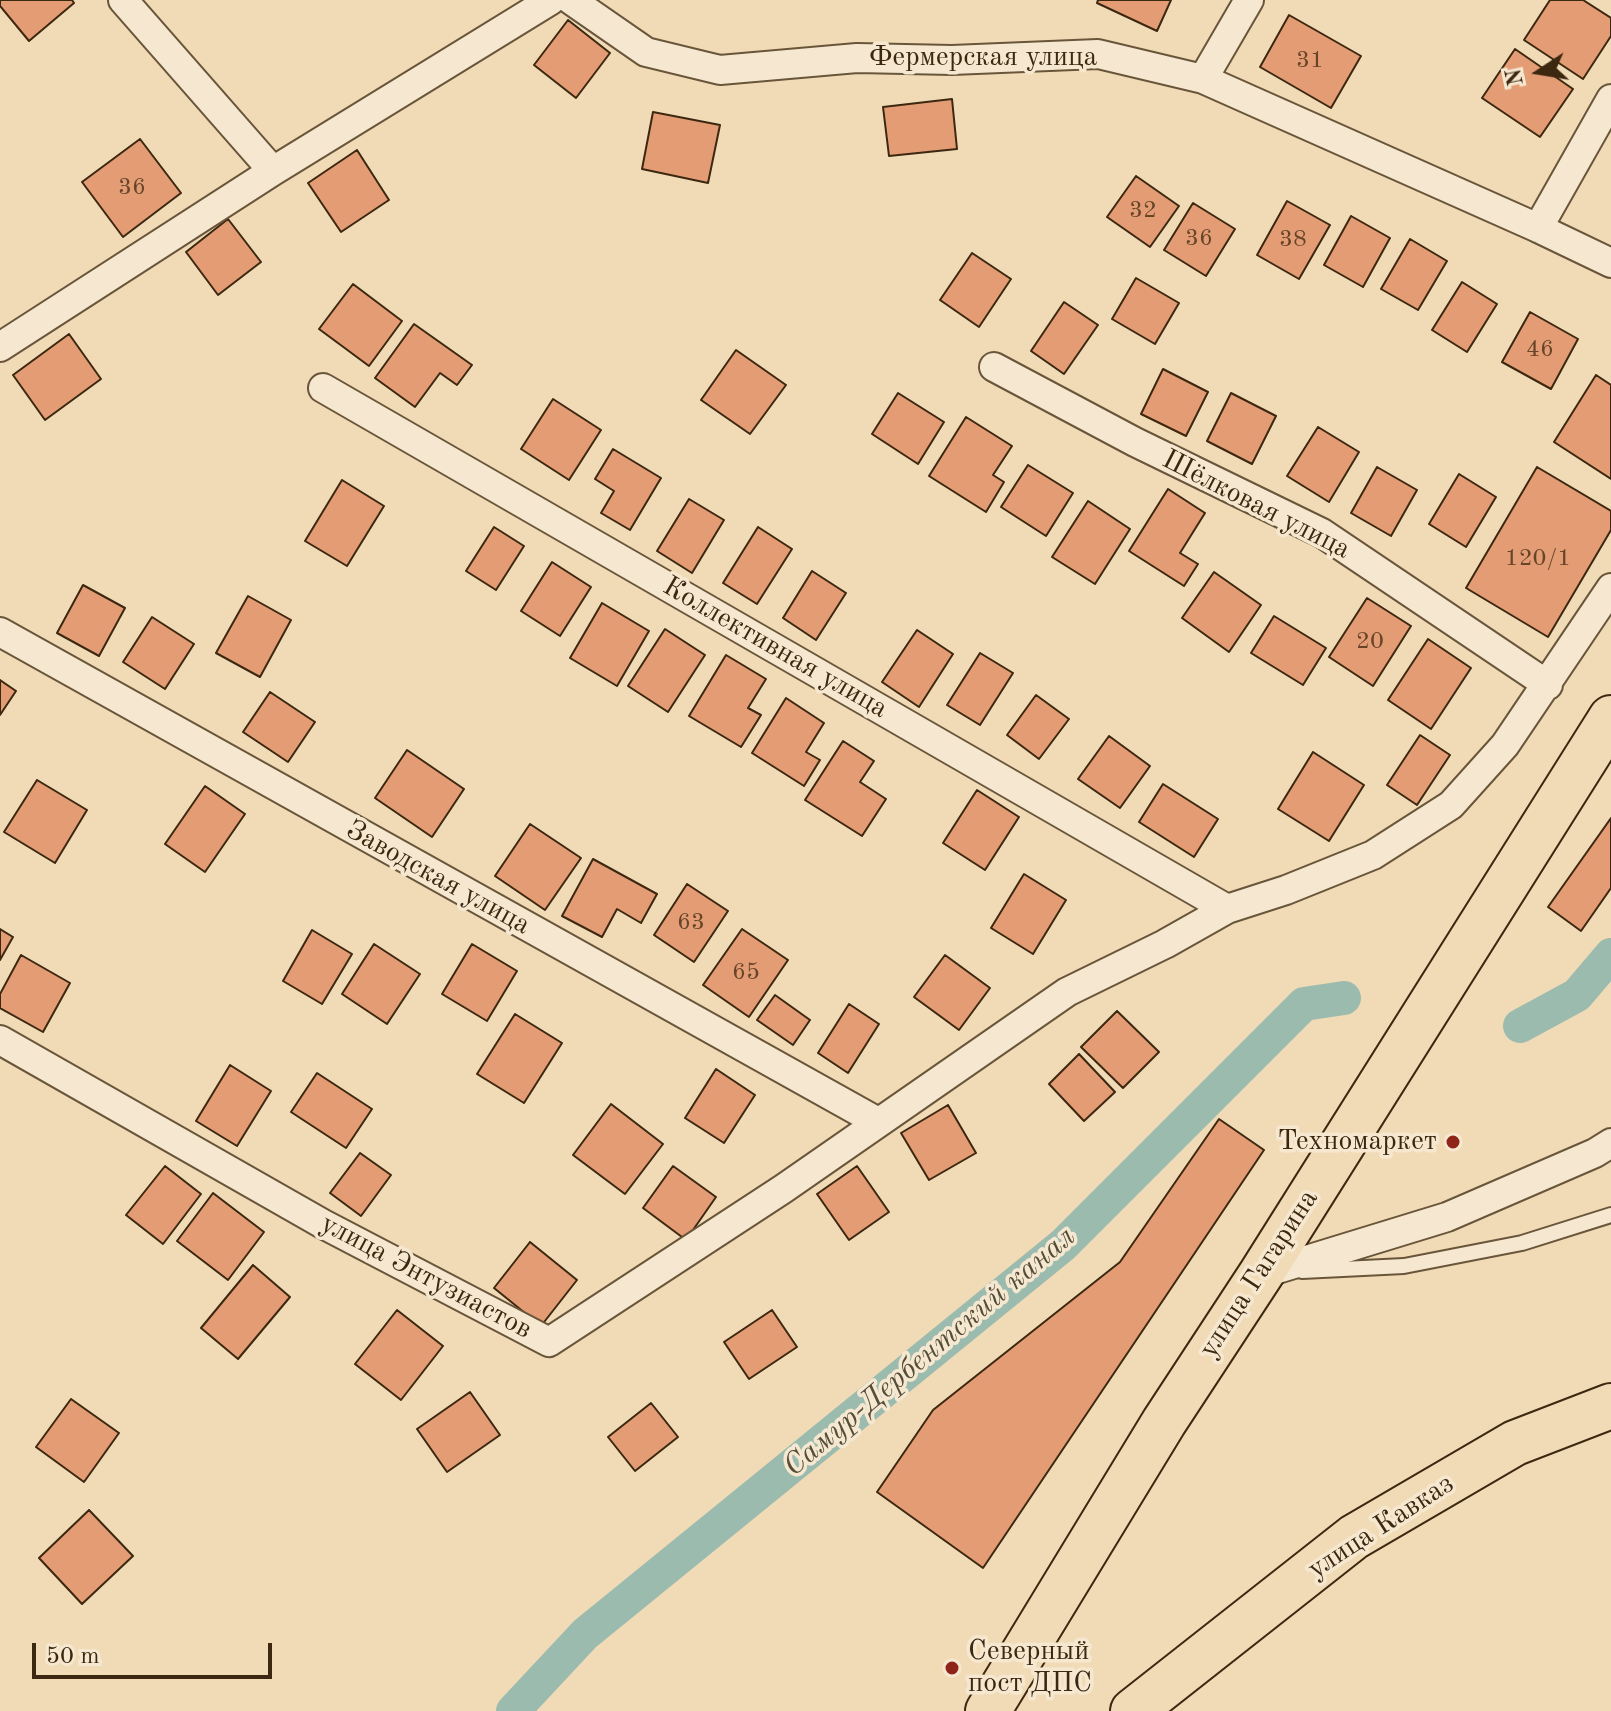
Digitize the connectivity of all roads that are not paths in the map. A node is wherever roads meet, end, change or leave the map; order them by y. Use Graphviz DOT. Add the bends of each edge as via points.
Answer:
graph roads {
  1 [pos="123,0"];
  2 [pos="551,0"];
  3 [pos="571,0"];
  4 [pos="1249,0"];
  5 [pos="1203,79"];
  6 [pos="1611,99"];
  7 [pos="273,171"];
  8 [pos="1538,228"];
  9 [pos="1611,263"];
  10 [pos="0,347"];
  11 [pos="994,367"];
  12 [pos="323,388"];
  13 [pos="1611,588"];
  14 [pos="0,632"];
  15 [pos="1548,685"];
  16 [pos="1611,718"];
  17 [pos="1227,909"];
  18 [pos="0,1040"];
  19 [pos="878,1122"];
  20 [pos="1611,1143"];
  21 [pos="1611,1215"];
  22 [pos="1261,1274"];
  23 [pos="1611,1406"];
  24 [pos="988,1711"];
  25 [pos="1133,1711"];
  1 -- 7 [label="street"];
  2 -- 7 [label="street"];
  3 -- 5 [label="street, Фермерская улица" via="646,52 720,70 857,58 1098,54"];
  4 -- 5 [label="street"];
  5 -- 8 [label="street, Фермерская улица"];
  6 -- 8 [label="street"];
  7 -- 10 [label="street"];
  8 -- 9 [label="street, Фермерская улица"];
  11 -- 15 [label="street, Шёлковая улица" via="1322,533"];
  12 -- 17 [label="street, Коллективная улица"];
  13 -- 15 [label="street"];
  14 -- 19 [label="street, Заводская улица"];
  15 -- 17 [label="street" via="1505,745 1451,805 1373,855"];
  16 -- 22 [label="main road, улица Гагарина"];
  17 -- 19 [label="street" via="1067,992"];
  18 -- 19 [label="street, улица Энтузиастов" via="323,1224 549,1342"];
  20 -- 22 [label="street" via="1447,1217"];
  21 -- 22 [label="lane" via="1522,1243 1404,1266"];
  22 -- 24 [label="main road, улица Гагарина"];
  23 -- 25 [label="main road, улица Кавказ" via="1515,1443 1354,1537"];
}
